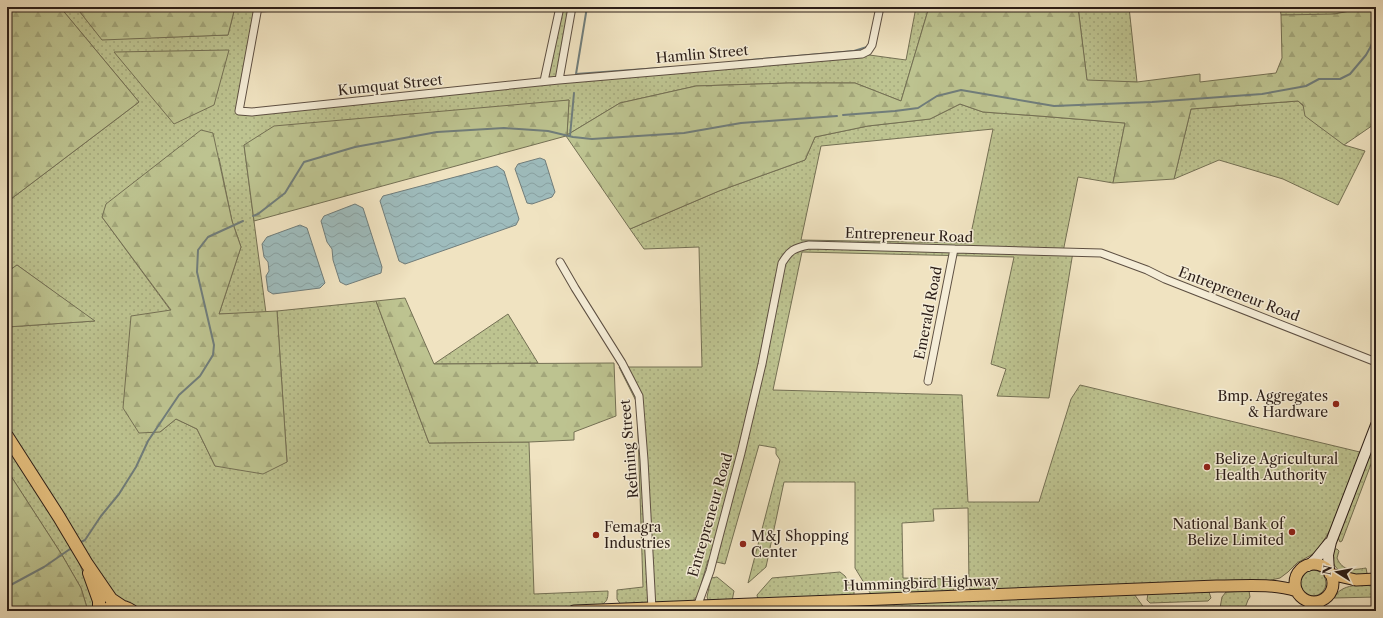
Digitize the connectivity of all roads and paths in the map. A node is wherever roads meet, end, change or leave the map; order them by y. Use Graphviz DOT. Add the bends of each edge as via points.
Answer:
graph roads {
  1 [pos="279,7"];
  2 [pos="560,7"];
  3 [pos="572,7"];
  4 [pos="880,7"];
  5 [pos="258,8"];
  6 [pos="559,80"];
  7 [pos="544,82"];
  8 [pos="954,250"];
  9 [pos="560,262"];
  10 [pos="1376,362"];
  11 [pos="928,381"];
  12 [pos="1376,426"];
  13 [pos="7,436"];
  14 [pos="1331,542"];
  15 [pos="87,564"];
  16 [pos="1303,569"];
  17 [pos="1329,573"];
  18 [pos="1376,579"];
  19 [pos="1356,580"];
  20 [pos="1269,586"];
  21 [pos="1332,589"];
  22 [pos="1298,591"];
  23 [pos="1322,600"];
  24 [pos="1310,606"];
  25 [pos="697,607"];
  26 [pos="788,607"];
  27 [pos="127,609"];
  28 [pos="652,609"];
  29 [pos="99,611"];
  30 [pos="103,611"];
  31 [pos="574,611"];
  32 [pos="1317,611"];
  1 -- 5 [label="street"];
  2 -- 7 [label="street"];
  3 -- 6 [label="street"];
  4 -- 6 [label="street, Hamlin Street" via="872,45 862,54"];
  5 -- 7 [label="street, Kumquat Street" via="239,111 252,112"];
  6 -- 7 [label="street, Hamlin Street"];
  8 -- 10 [label="street, Entrepreneur Road" via="1101,254"];
  8 -- 11 [label="street, Emerald Road"];
  8 -- 25 [label="street, Entrepreneur Road" via="809,245 796,247 788,254 782,263 741,454 710,571"];
  9 -- 28 [label="street, Refining Street" via="622,363 639,396"];
  12 -- 14 [label="main road"];
  13 -- 15 [label="highway"];
  14 -- 16 [label="main road"];
  14 -- 17 [label="main road" via="1328,555"];
  15 -- 27 [label="highway" via="111,598"];
  15 -- 29 [label="highway"];
  16 -- 17 [label="main road" via="1319,565"];
  16 -- 20 [label="main road, Hummingbird Highway"];
  16 -- 22 [label="main road" via="1296,581"];
  17 -- 19 [label="main road"];
  17 -- 21 [label="main road" via="1333,583"];
  18 -- 19 [label="main road"];
  19 -- 21 [label="main road"];
  20 -- 22 [label="main road, Hummingbird Highway"];
  20 -- 26 [label="main road, Hummingbird Highway" via="1216,586"];
  21 -- 23 [label="main road"];
  22 -- 24 [label="main road"];
  23 -- 24 [label="main road" via="1313,602"];
  23 -- 32 [label="street"];
  25 -- 26 [label="main road, Hummingbird Highway"];
  25 -- 28 [label="main road, Hummingbird Highway"];
  27 -- 30 [label="highway" via="112,607"];
  28 -- 31 [label="main road, Hummingbird Highway"];
}
